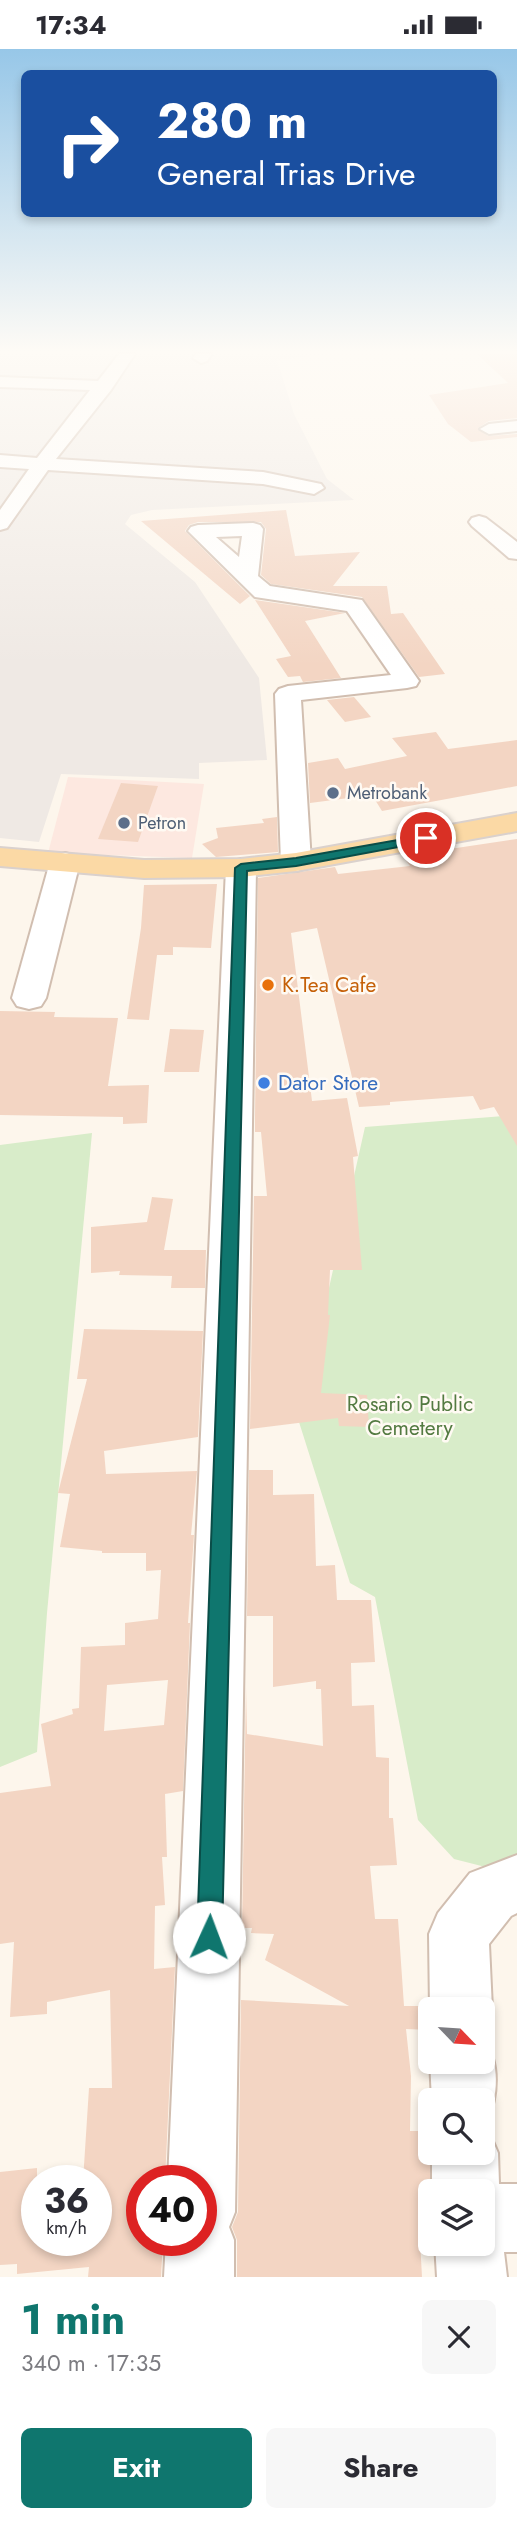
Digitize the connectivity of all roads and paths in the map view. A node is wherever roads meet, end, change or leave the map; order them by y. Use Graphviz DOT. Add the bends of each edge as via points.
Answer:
graph roads {
  1 [pos="47,458"];
  2 [pos="0,461"];
  3 [pos="43,463"];
  4 [pos="314,488"];
  5 [pos="479,522"];
  6 [pos="0,524"];
  7 [pos="517,553"];
  8 [pos="247,577"];
  9 [pos="517,822"];
  10 [pos="0,857"];
  11 [pos="65,862"];
  12 [pos="296,862"];
  13 [pos="241,868"];
  14 [pos="29,997"];
  15 [pos="517,1884"];
  16 [pos="461,1997"];
  17 [pos="202,2165"];
  18 [pos="517,2218"];
  19 [pos="495,2219"];
  20 [pos="200,2256"];
  21 [pos="470,2256"];
  22 [pos="199,2277"];
  23 [pos="472,2277"];
  1 -- 3 [label="street"];
  2 -- 3 [label="street"];
  3 -- 4 [label="street" via="263,478"];
  3 -- 6 [label="street"];
  5 -- 7 [label="street"];
  8 -- 12 [label="street" via="263,592 354,605 407,681 288,694"];
  9 -- 12 [label="main road"];
  10 -- 11 [label="main road"];
  11 -- 13 [label="main road" via="144,869"];
  11 -- 14 [label="street"];
  12 -- 13 [label="main road"];
  13 -- 17 [label="street"];
  15 -- 16 [label="street" via="491,1894 459,1934"];
  18 -- 19 [label="street"];
  20 -- 22 [label="street"];
  21 -- 23 [label="street"];
}
